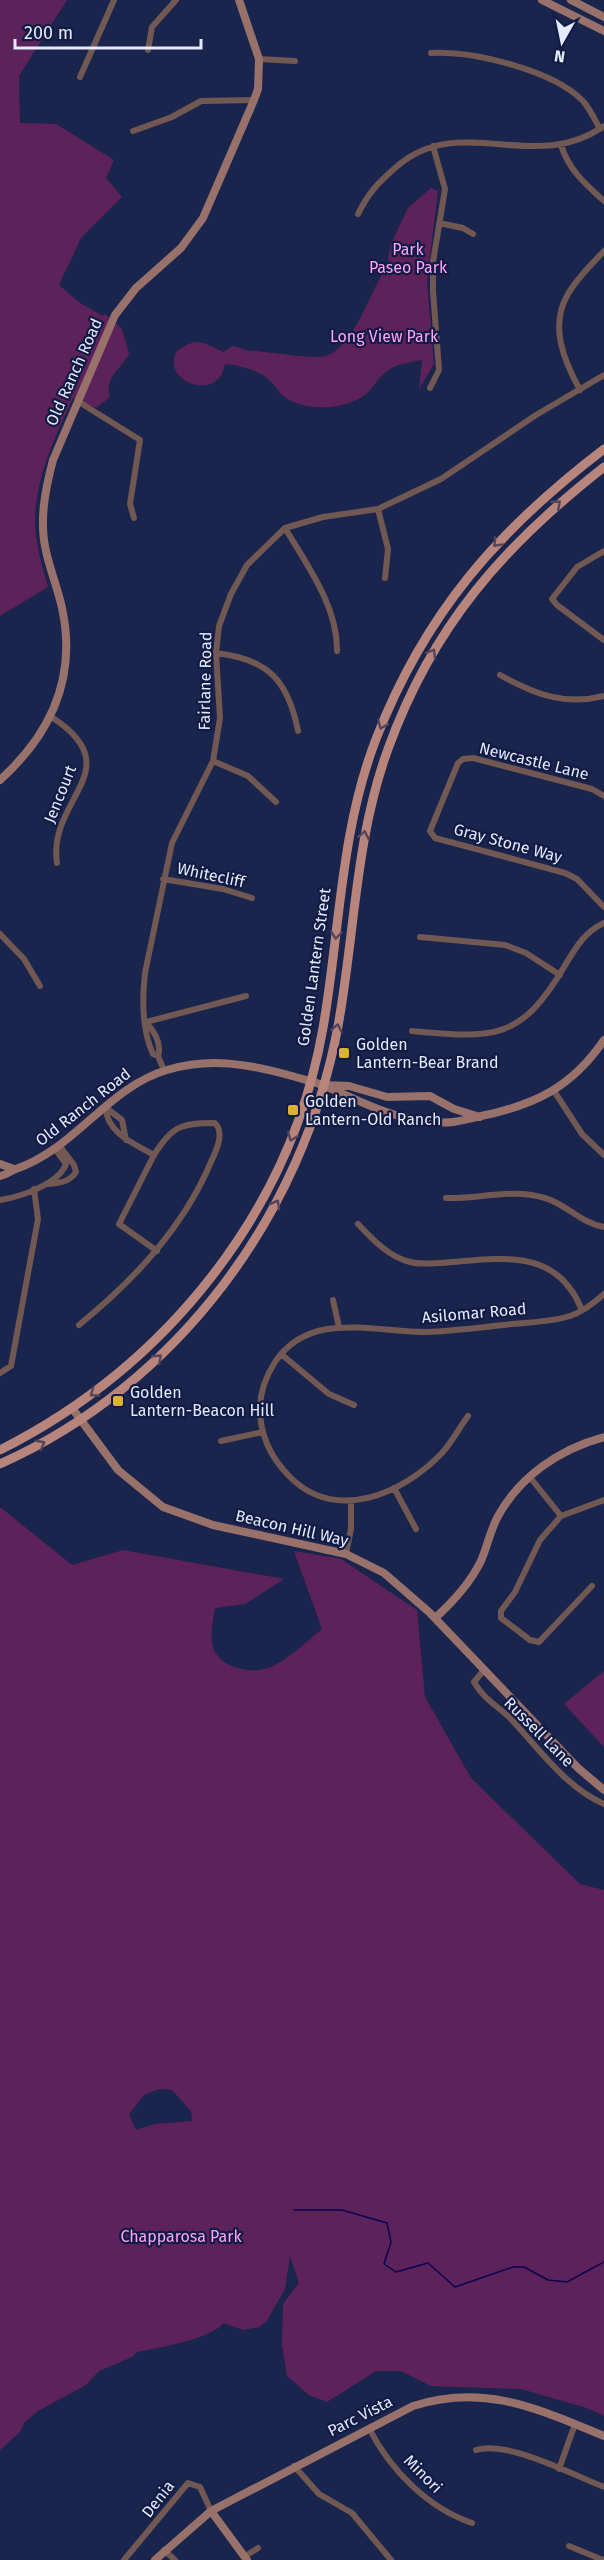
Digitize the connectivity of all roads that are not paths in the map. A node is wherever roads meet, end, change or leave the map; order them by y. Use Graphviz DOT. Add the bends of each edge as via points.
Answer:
graph roads {
  1 [pos="114,0"];
  2 [pos="176,0"];
  3 [pos="239,0"];
  4 [pos="542,0"];
  5 [pos="571,0"];
  6 [pos="604,17"];
  7 [pos="604,30"];
  8 [pos="148,50"];
  9 [pos="431,53"];
  10 [pos="259,59"];
  11 [pos="295,61"];
  12 [pos="80,77"];
  13 [pos="254,100"];
  14 [pos="602,128"];
  15 [pos="134,131"];
  16 [pos="561,145"];
  17 [pos="433,146"];
  18 [pos="604,201"];
  19 [pos="358,214"];
  20 [pos="439,223"];
  21 [pos="473,234"];
  22 [pos="604,250"];
  23 [pos="604,375"];
  24 [pos="430,388"];
  25 [pos="580,390"];
  26 [pos="79,402"];
  27 [pos="604,449"];
  28 [pos="604,467"];
  29 [pos="378,509"];
  30 [pos="134,518"];
  31 [pos="285,528"];
  32 [pos="604,551"];
  33 [pos="385,578"];
  34 [pos="604,640"];
  35 [pos="337,651"];
  36 [pos="216,653"];
  37 [pos="500,675"];
  38 [pos="604,696"];
  39 [pos="50,716"];
  40 [pos="298,731"];
  41 [pos="213,762"];
  42 [pos="0,780"];
  43 [pos="604,796"];
  44 [pos="276,802"];
  45 [pos="430,831"];
  46 [pos="57,863"];
  47 [pos="163,879"];
  48 [pos="252,898"];
  49 [pos="604,907"];
  50 [pos="604,923"];
  51 [pos="0,934"];
  52 [pos="420,937"];
  53 [pos="560,975"];
  54 [pos="40,986"];
  55 [pos="246,996"];
  56 [pos="146,1022"];
  57 [pos="412,1031"];
  58 [pos="604,1040"];
  59 [pos="164,1070"];
  60 [pos="311,1081"];
  61 [pos="323,1085"];
  62 [pos="554,1091"];
  63 [pos="105,1107"];
  64 [pos="480,1117"];
  65 [pos="125,1127"];
  66 [pos="117,1133"];
  67 [pos="126,1140"];
  68 [pos="57,1147"];
  69 [pos="154,1155"];
  70 [pos="604,1155"];
  71 [pos="0,1164"];
  72 [pos="14,1169"];
  73 [pos="0,1176"];
  74 [pos="46,1184"];
  75 [pos="34,1189"];
  76 [pos="446,1198"];
  77 [pos="0,1200"];
  78 [pos="358,1224"];
  79 [pos="604,1227"];
  80 [pos="157,1251"];
  81 [pos="604,1294"];
  82 [pos="333,1300"];
  83 [pos="582,1310"];
  84 [pos="79,1325"];
  85 [pos="339,1327"];
  86 [pos="281,1354"];
  87 [pos="0,1373"];
  88 [pos="354,1405"];
  89 [pos="72,1408"];
  90 [pos="468,1416"];
  91 [pos="81,1421"];
  92 [pos="263,1432"];
  93 [pos="604,1437"];
  94 [pos="221,1441"];
  95 [pos="0,1450"];
  96 [pos="0,1464"];
  97 [pos="529,1476"];
  98 [pos="394,1488"];
  99 [pos="604,1500"];
  100 [pos="351,1502"];
  101 [pos="561,1516"];
  102 [pos="417,1529"];
  103 [pos="346,1554"];
  104 [pos="592,1586"];
  105 [pos="435,1618"];
  106 [pos="484,1670"];
  107 [pos="604,1790"];
  108 [pos="604,1804"];
  109 [pos="575,2424"];
  110 [pos="369,2428"];
  111 [pos="604,2436"];
  112 [pos="476,2450"];
  113 [pos="294,2466"];
  114 [pos="559,2469"];
  115 [pos="604,2487"];
  116 [pos="211,2511"];
  117 [pos="472,2523"];
  118 [pos="569,2546"];
  119 [pos="258,2548"];
  120 [pos="164,2550"];
  121 [pos="245,2558"];
  122 [pos="124,2560"];
  123 [pos="155,2560"];
  124 [pos="175,2560"];
  125 [pos="391,2560"];
  126 [pos="603,2560"];
  1 -- 12 [label="street"];
  2 -- 8 [label="street" via="152,27"];
  3 -- 10 [label="street, Old Ranch Road"];
  4 -- 7 [label="street"];
  5 -- 6 [label="street"];
  9 -- 14 [label="street" via="453,52 484,58 555,80 585,103"];
  10 -- 11 [label="street"];
  10 -- 13 [label="street, Old Ranch Road"];
  13 -- 15 [label="street" via="201,101"];
  13 -- 26 [label="street, Old Ranch Road" via="203,218 181,248 152,272 115,315"];
  14 -- 16 [label="street"];
  16 -- 17 [label="street" via="535,148 459,141"];
  16 -- 18 [label="street" via="576,175"];
  17 -- 19 [label="street" via="406,158 369,190"];
  17 -- 20 [label="street" via="445,189"];
  20 -- 21 [label="street"];
  20 -- 24 [label="street" via="433,291 440,370"];
  22 -- 25 [label="street" via="567,294 561,315 559,340 566,366"];
  23 -- 25 [label="street, Fairlane Road"];
  25 -- 29 [label="street, Fairlane Road" via="441,479"];
  26 -- 30 [label="street" via="140,440 130,504"];
  26 -- 39 [label="street, Old Ranch Road" via="53,460 44,504 45,550 66,628 64,670"];
  27 -- 60 [label="main road, Golden Lantern Street, one-way" via="525,514 474,569 425,638 391,705 355,809 323,1031"];
  61 -- 28 [label="main road, Golden Lantern Street, one-way" via="341,1009 366,823 404,708 437,646 482,581 530,527"];
  29 -- 31 [label="street, Fairlane Road" via="323,517"];
  29 -- 33 [label="street" via="388,549"];
  31 -- 35 [label="street" via="329,607"];
  31 -- 36 [label="street, Fairlane Road" via="247,565 219,626"];
  32 -- 34 [label="street" via="577,567 552,598"];
  36 -- 40 [label="street" via="263,666 281,682"];
  36 -- 41 [label="street, Fairlane Road" via="220,718"];
  37 -- 38 [label="street" via="559,700"];
  39 -- 42 [label="street, Old Ranch Road" via="44,731 21,761"];
  39 -- 46 [label="street, Jencourt" via="79,738 87,761 83,781 56,840"];
  41 -- 44 [label="street" via="248,776"];
  41 -- 47 [label="street, Fairlane Road" via="172,843"];
  43 -- 45 [label="street, Newcastle Lane" via="592,789 472,758 463,759"];
  45 -- 49 [label="street, Gray Stone Way" via="435,838 565,873 577,879"];
  47 -- 48 [label="street, Whitecliff"];
  47 -- 56 [label="street, Fairlane Road" via="143,990"];
  50 -- 53 [label="street" via="580,942"];
  51 -- 54 [label="street" via="24,959"];
  52 -- 53 [label="street" via="505,945 526,953"];
  53 -- 57 [label="street" via="538,1006 518,1024 504,1030 478,1035"];
  55 -- 56 [label="street"];
  56 -- 59 [label="street, Fairlane Road" via="155,1032"];
  58 -- 62 [label="street" via="578,1072"];
  59 -- 60 [label="street, Old Ranch Road" via="225,1062"];
  59 -- 63 [label="street, Old Ranch Road"];
  60 -- 61 [label="street, Old Ranch Road"];
  60 -- 89 [label="main road, Golden Lantern Street, one-way" via="277,1173 215,1274 142,1354"];
  61 -- 64 [label="street" via="349,1086 387,1097 430,1096"];
  61 -- 64 [label="street" via="391,1114 464,1122"];
  91 -- 61 [label="main road, Golden Lantern Street, one-way" via="174,1343 239,1264 285,1187"];
  62 -- 64 [label="street" via="520,1108"];
  62 -- 70 [label="street" via="582,1134"];
  63 -- 65 [label="street"];
  63 -- 66 [label="street"];
  63 -- 68 [label="street, Old Ranch Road"];
  65 -- 66 [label="street"];
  65 -- 67 [label="street"];
  66 -- 67 [label="street"];
  67 -- 69 [label="street"];
  68 -- 72 [label="street, Old Ranch Road" via="40,1160"];
  68 -- 74 [label="street" via="66,1164 62,1174"];
  68 -- 74 [label="street" via="76,1172 56,1184"];
  69 -- 80 [label="street" via="119,1224"];
  69 -- 80 [label="street" via="165,1137 181,1125 217,1125 219,1138 205,1176"];
  71 -- 72 [label="street"];
  72 -- 73 [label="street, Old Ranch Road"];
  74 -- 75 [label="street"];
  75 -- 77 [label="street"];
  75 -- 87 [label="street" via="38,1219 11,1366"];
  76 -- 79 [label="street" via="519,1193 547,1198 577,1217"];
  78 -- 83 [label="street" via="378,1246 409,1262 502,1258 530,1261 553,1271 571,1290"];
  80 -- 84 [label="street"];
  81 -- 83 [label="street, Asilomar Road"];
  82 -- 85 [label="street"];
  83 -- 85 [label="street, Asilomar Road" via="551,1320 428,1332"];
  85 -- 86 [label="street, Asilomar Road" via="301,1338"];
  86 -- 88 [label="street" via="328,1394"];
  86 -- 92 [label="street, Asilomar Road" via="261,1395"];
  89 -- 91 [label="street, Beacon Hill Way"];
  89 -- 95 [label="main road, Golden Lantern Street"];
  90 -- 98 [label="street, Asilomar Road" via="442,1453"];
  96 -- 91 [label="main road, Golden Lantern Street, one-way"];
  91 -- 103 [label="street, Beacon Hill Way" via="125,1478 163,1507 213,1526"];
  92 -- 94 [label="street"];
  92 -- 100 [label="street, Asilomar Road" via="272,1457 298,1485 321,1497"];
  93 -- 97 [label="street" via="572,1448"];
  97 -- 101 [label="street"];
  97 -- 105 [label="street" via="496,1519 481,1560 465,1587"];
  98 -- 100 [label="street, Asilomar Road"];
  98 -- 102 [label="street"];
  99 -- 101 [label="street"];
  100 -- 103 [label="street"];
  101 -- 104 [label="street" via="540,1540 515,1592 501,1611 501,1618 530,1640 539,1642"];
  103 -- 105 [label="street, Beacon Hill Way" via="384,1573"];
  105 -- 106 [label="street, Beacon Hill Way"];
  106 -- 107 [label="street, Beacon Hill Way"];
  106 -- 108 [label="street, Russell Lane" via="474,1682 481,1695 507,1716 563,1775"];
  109 -- 110 [label="street, Parc Vista" via="518,2403 465,2395 413,2406"];
  109 -- 111 [label="street, Parc Vista"];
  109 -- 114 [label="street"];
  110 -- 113 [label="street, Parc Vista"];
  110 -- 117 [label="street, Minori" via="388,2458 431,2503"];
  112 -- 114 [label="street" via="498,2447"];
  113 -- 116 [label="street, Parc Vista"];
  113 -- 125 [label="street" via="320,2494 352,2512"];
  114 -- 115 [label="street"];
  116 -- 120 [label="street, Parc Vista"];
  116 -- 121 [label="street"];
  116 -- 122 [label="street, Denia" via="200,2487 188,2483"];
  118 -- 126 [label="street"];
  119 -- 121 [label="street"];
  120 -- 123 [label="street, Parc Vista"];
  120 -- 124 [label="street"];
}
